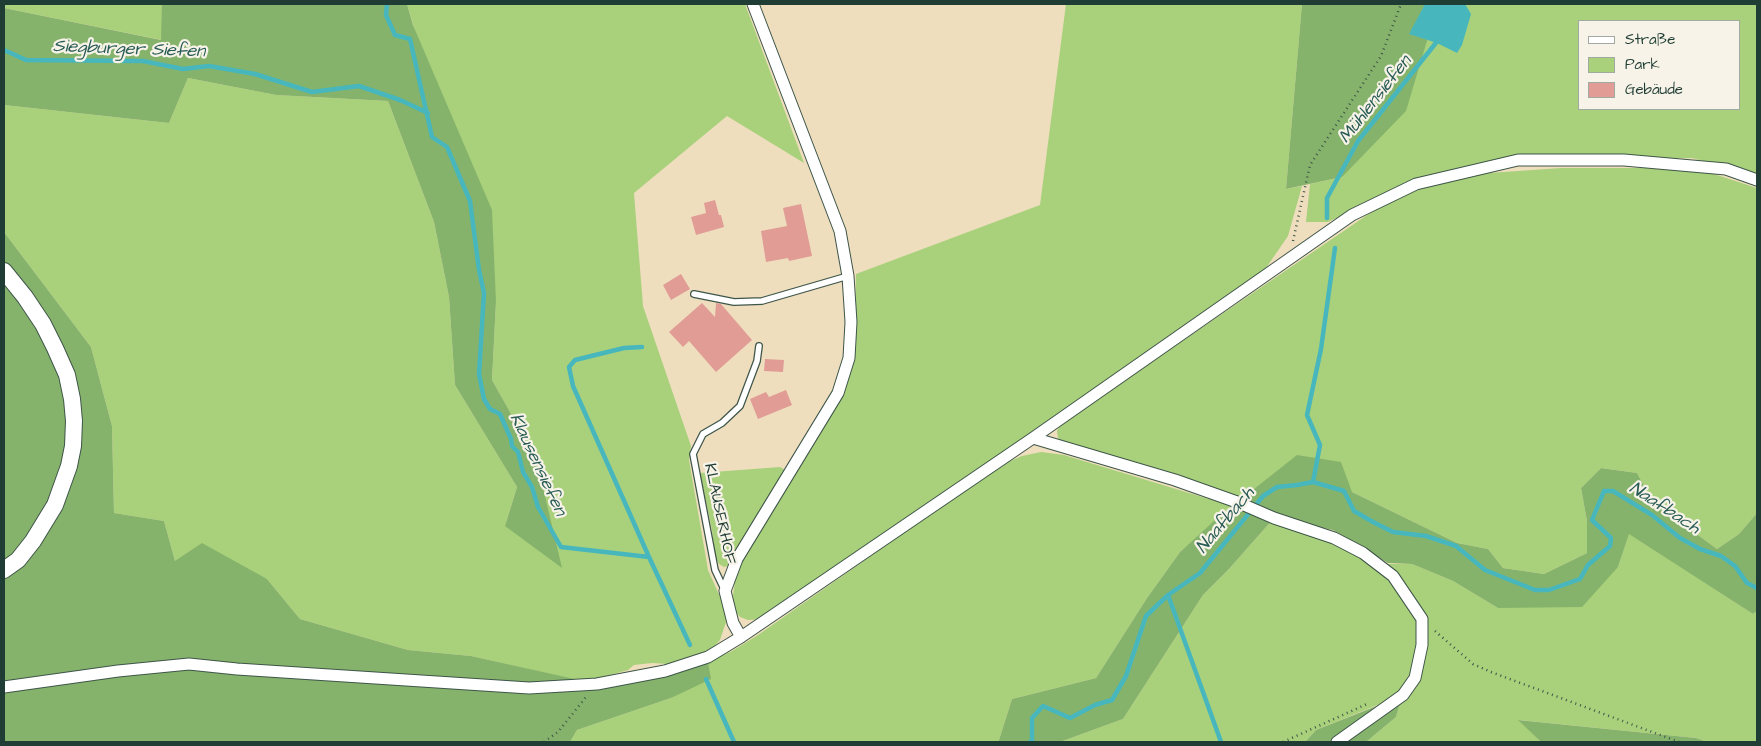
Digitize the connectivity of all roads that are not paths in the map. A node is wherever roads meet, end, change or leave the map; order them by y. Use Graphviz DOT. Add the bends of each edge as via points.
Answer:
graph roads {
  1 [pos="753,4"];
  2 [pos="1757,180"];
  3 [pos="4,271"];
  4 [pos="848,276"];
  5 [pos="694,294"];
  6 [pos="759,346"];
  7 [pos="1033,438"];
  8 [pos="4,570"];
  9 [pos="724,591"];
  10 [pos="741,637"];
  11 [pos="4,687"];
  12 [pos="1337,742"];
  1 -- 4 [label="street" via="840,231"];
  2 -- 7 [label="street" via="1726,169 1633,161 1518,160 1416,184 1352,214"];
  3 -- 8 [label="main road" via="43,324 55,348 67,374 74,421 69,466 55,505 34,542"];
  4 -- 5 [label="lane" via="762,301 734,302"];
  4 -- 9 [label="street" via="849,358 838,393 738,559"];
  6 -- 9 [label="lane, KLAUSERHOF" via="757,362 740,406 722,423 703,434 693,454 715,570"];
  7 -- 10 [label="street"];
  7 -- 12 [label="street" via="1174,480 1334,538 1363,553 1393,576 1422,619 1422,645 1415,678 1403,695"];
  9 -- 10 [label="street" via="732,623"];
  10 -- 11 [label="street" via="708,656 665,672 597,684 529,688 189,664"];
}
